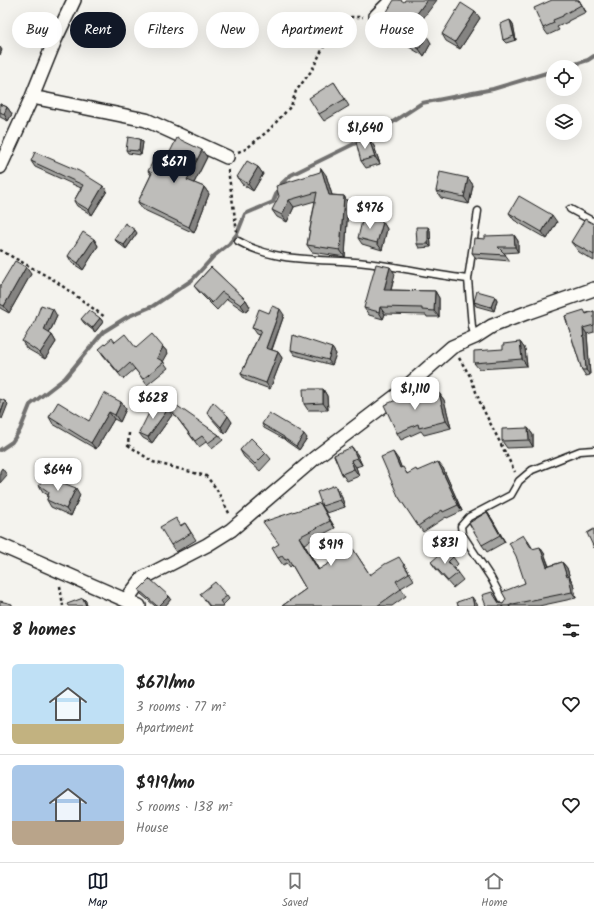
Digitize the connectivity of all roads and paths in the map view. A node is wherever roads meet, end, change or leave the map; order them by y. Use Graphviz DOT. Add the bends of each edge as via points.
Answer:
graph roads {
  1 [pos="74,0"];
  2 [pos="392,0"];
  3 [pos="380,12"];
  4 [pos="365,16"];
  5 [pos="32,97"];
  6 [pos="227,156"];
  7 [pos="1,159"];
  8 [pos="570,210"];
  9 [pos="478,211"];
  10 [pos="594,222"];
  11 [pos="238,241"];
  12 [pos="0,250"];
  13 [pos="468,279"];
  14 [pos="594,289"];
  15 [pos="105,317"];
  16 [pos="475,337"];
  17 [pos="452,347"];
  18 [pos="129,433"];
  19 [pos="594,450"];
  20 [pos="519,481"];
  21 [pos="236,526"];
  22 [pos="0,545"];
  23 [pos="60,571"];
  24 [pos="126,600"];
  25 [pos="63,606"];
  26 [pos="139,606"];
  27 [pos="506,606"];
  1 -- 5 [label="street"];
  2 -- 3 [label="street"];
  4 -- 6 [label="path" via="350,17 334,29 312,70 296,91 291,106 269,130 246,149"];
  5 -- 6 [label="street" via="146,120"];
  5 -- 7 [label="street"];
  6 -- 11 [label="path"];
  8 -- 10 [label="lane"];
  9 -- 13 [label="lane"];
  11 -- 13 [label="lane" via="251,249 302,259 366,263"];
  12 -- 15 [label="path" via="54,280"];
  13 -- 16 [label="lane"];
  14 -- 16 [label="street" via="499,324"];
  16 -- 17 [label="street"];
  17 -- 20 [label="path" via="470,376 481,405"];
  17 -- 21 [label="street" via="396,396 316,457"];
  18 -- 21 [label="path" via="128,445 152,462 206,476 216,488"];
  19 -- 20 [label="lane" via="580,451 532,470"];
  20 -- 27 [label="lane" via="511,495 469,517 461,526 462,534"];
  21 -- 24 [label="street" via="207,545 143,578"];
  22 -- 23 [label="street"];
  23 -- 24 [label="street"];
  23 -- 25 [label="path"];
  24 -- 26 [label="street"];
}
